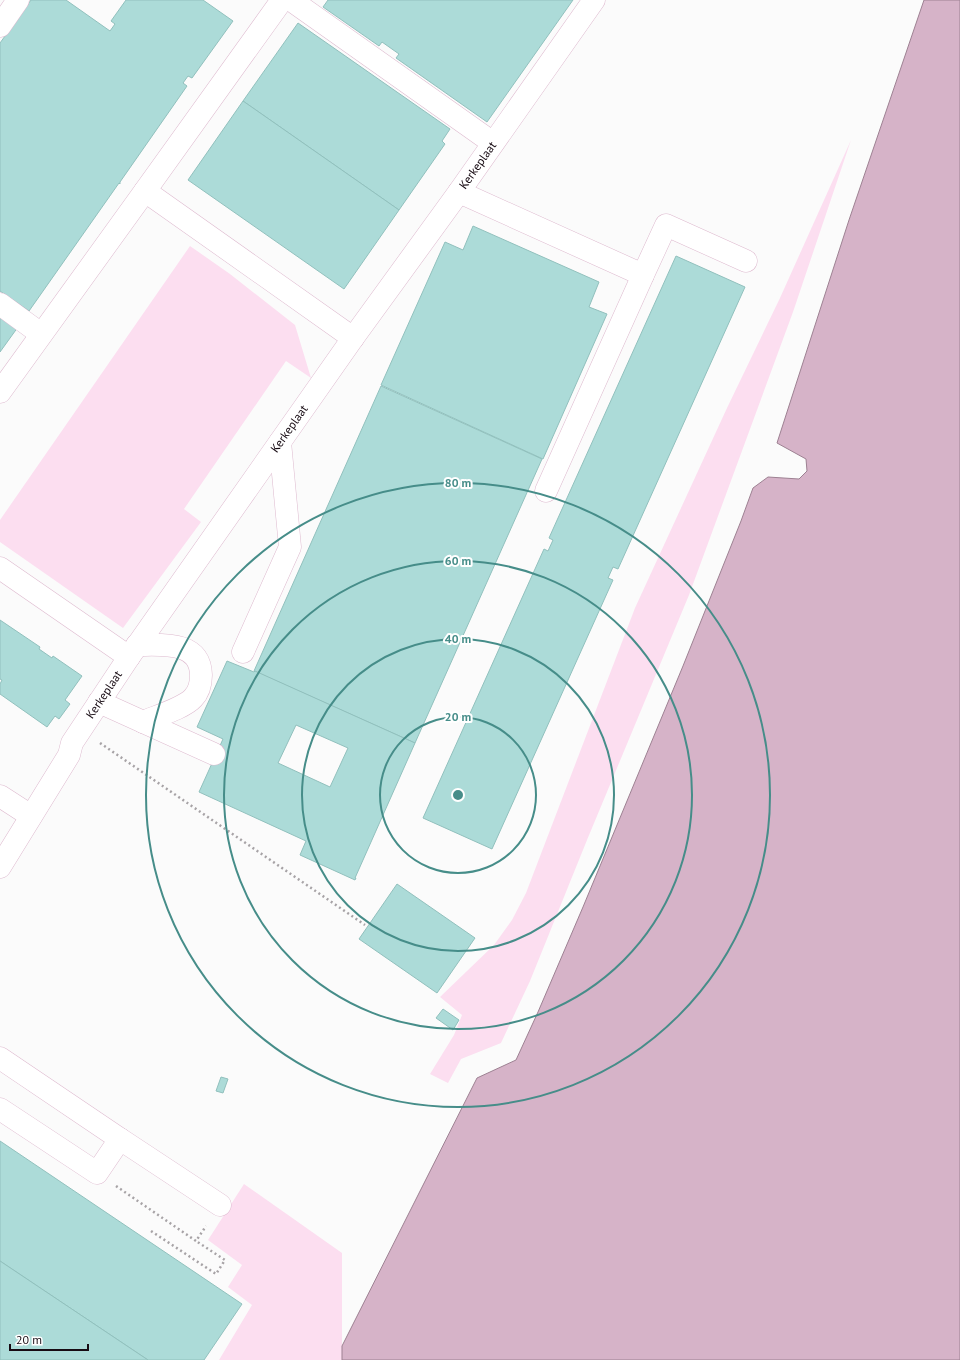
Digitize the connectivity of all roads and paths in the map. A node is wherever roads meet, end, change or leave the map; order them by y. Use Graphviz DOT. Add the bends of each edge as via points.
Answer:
graph roads {
  1 [pos="18,0"];
  2 [pos="282,0"];
  3 [pos="291,0"];
  4 [pos="594,0"];
  5 [pos="0,26"];
  6 [pos="493,143"];
  7 [pos="145,191"];
  8 [pos="459,192"];
  9 [pos="746,260"];
  10 [pos="643,274"];
  11 [pos="0,304"];
  12 [pos="42,334"];
  13 [pos="353,338"];
  14 [pos="0,392"];
  15 [pos="280,442"];
  16 [pos="546,491"];
  17 [pos="0,568"];
  18 [pos="133,651"];
  19 [pos="243,652"];
  20 [pos="99,702"];
  21 [pos="143,722"];
  22 [pos="81,730"];
  23 [pos="214,754"];
  24 [pos="0,796"];
  25 [pos="31,816"];
  26 [pos="0,867"];
  27 [pos="365,925"];
  28 [pos="0,1058"];
  29 [pos="0,1109"];
  30 [pos="120,1138"];
  31 [pos="97,1173"];
  32 [pos="220,1206"];
  33 [pos="151,1231"];
  34 [pos="196,1241"];
  1 -- 5 [label="street"];
  2 -- 7 [label="street"];
  3 -- 6 [label="street"];
  4 -- 6 [label="street, Kerkeplaat"];
  6 -- 8 [label="street, Kerkeplaat"];
  7 -- 12 [label="street"];
  7 -- 13 [label="street"];
  8 -- 10 [label="street"];
  8 -- 13 [label="street, Kerkeplaat"];
  9 -- 10 [label="street" via="666,224"];
  10 -- 16 [label="street"];
  11 -- 12 [label="street"];
  12 -- 14 [label="street"];
  13 -- 15 [label="street, Kerkeplaat"];
  15 -- 18 [label="street, Kerkeplaat"];
  15 -- 19 [label="street" via="290,547"];
  17 -- 18 [label="street"];
  18 -- 20 [label="street, Kerkeplaat"];
  18 -- 21 [label="street" via="175,646 184,648 192,654 201,670 199,689 194,697 187,703"];
  20 -- 21 [label="street"];
  20 -- 22 [label="street, Kerkeplaat"];
  21 -- 23 [label="street"];
  22 -- 25 [label="street, Kerkeplaat"];
  22 -- 27 [label="path"];
  24 -- 25 [label="street"];
  25 -- 26 [label="street, Kerkeplaat"];
  28 -- 30 [label="street"];
  29 -- 31 [label="street"];
  30 -- 31 [label="street"];
  30 -- 32 [label="street"];
  31 -- 34 [label="path"];
  32 -- 34 [label="path"];
  33 -- 34 [label="path" via="216,1274 225,1260"];
}
